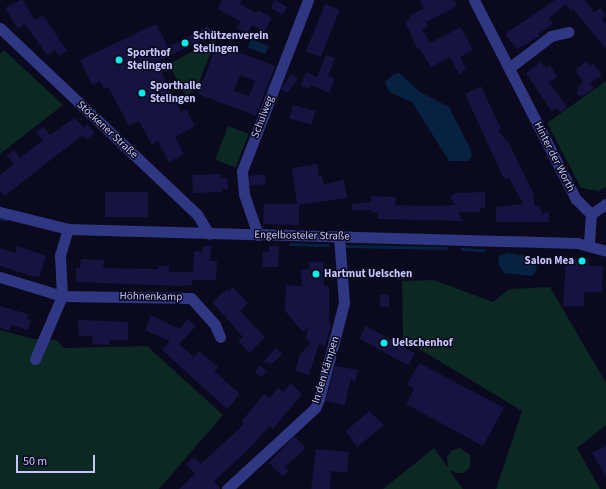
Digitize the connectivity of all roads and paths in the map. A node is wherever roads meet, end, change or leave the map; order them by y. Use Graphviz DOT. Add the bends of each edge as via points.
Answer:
graph roads {
  1 [pos="308,0"];
  2 [pos="474,0"];
  3 [pos="0,28"];
  4 [pos="569,32"];
  5 [pos="509,68"];
  6 [pos="606,204"];
  7 [pos="0,212"];
  8 [pos="592,214"];
  9 [pos="68,229"];
  10 [pos="208,234"];
  11 [pos="258,235"];
  12 [pos="339,237"];
  13 [pos="589,245"];
  14 [pos="606,251"];
  15 [pos="0,277"];
  16 [pos="62,296"];
  17 [pos="220,337"];
  18 [pos="35,359"];
  19 [pos="226,489"];
  1 -- 11 [label="street, Schulweg" via="242,171 244,194"];
  2 -- 5 [label="street, Hinter der Worth"];
  3 -- 10 [label="street, Stöckener Straße" via="197,214"];
  4 -- 5 [label="street" via="551,36"];
  5 -- 8 [label="street, Hinter der Worth" via="576,199"];
  6 -- 8 [label="street"];
  7 -- 9 [label="street, Engelbosteler Straße"];
  8 -- 13 [label="street"];
  9 -- 10 [label="street, Engelbosteler Straße"];
  9 -- 16 [label="street" via="60,255"];
  10 -- 11 [label="street, Engelbosteler Straße"];
  11 -- 12 [label="street, Engelbosteler Straße"];
  12 -- 13 [label="street, Engelbosteler Straße"];
  12 -- 19 [label="street, In den Kämpen" via="344,303 315,408"];
  13 -- 14 [label="street, Engelbosteler Straße"];
  15 -- 16 [label="street, Höhnenkamp"];
  16 -- 17 [label="street, Höhnenkamp" via="191,298 215,325"];
  16 -- 18 [label="street"];
}
